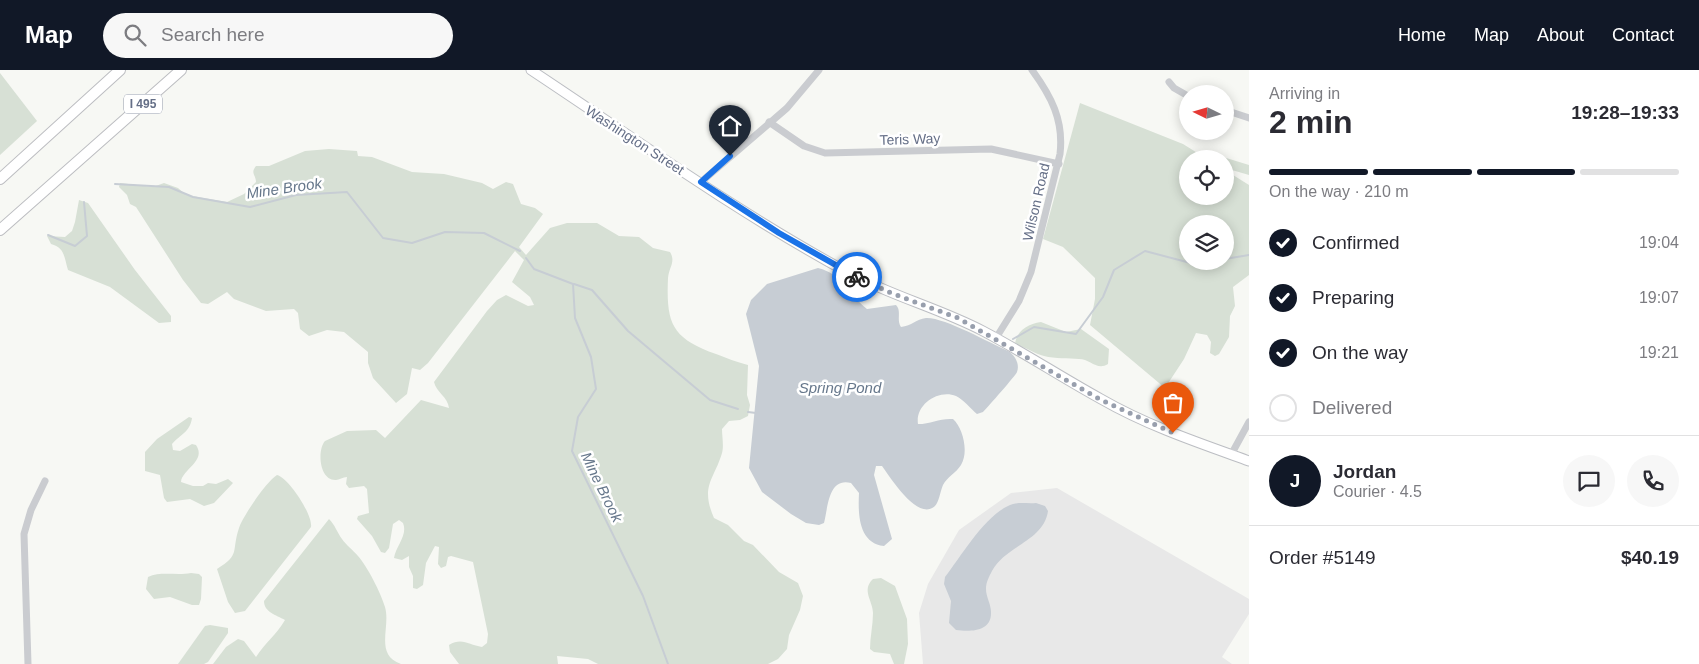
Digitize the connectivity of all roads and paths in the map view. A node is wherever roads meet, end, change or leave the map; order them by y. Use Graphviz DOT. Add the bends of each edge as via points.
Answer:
graph roads {
  1 [pos="120,70"];
  2 [pos="181,70"];
  3 [pos="531,70"];
  4 [pos="819,70"];
  5 [pos="1032,70"];
  6 [pos="1169,82"];
  7 [pos="1179,91"];
  8 [pos="1234,113"];
  9 [pos="1249,118"];
  10 [pos="770,122"];
  11 [pos="1059,164"];
  12 [pos="0,179"];
  13 [pos="701,182"];
  14 [pos="0,230"];
  15 [pos="996,338"];
  16 [pos="1249,422"];
  17 [pos="1231,455"];
  18 [pos="1249,461"];
  19 [pos="45,481"];
  20 [pos="28,664"];
  1 -- 12 [label="highway"];
  2 -- 14 [label="highway, I 495"];
  3 -- 13 [label="main road, Washington Street" via="649,151"];
  4 -- 10 [label="street" via="787,108"];
  5 -- 11 [label="street, Wilson Road" via="1057,112 1062,137"];
  6 -- 7 [label="street"];
  8 -- 9 [label="street"];
  10 -- 11 [label="street, Teris Way" via="804,146 825,153 992,149"];
  10 -- 13 [label="street"];
  11 -- 15 [label="street, Wilson Road" via="1031,272 1019,301"];
  13 -- 15 [label="main road, Washington Street" via="850,274 958,318"];
  15 -- 17 [label="main road, Washington Street" via="1110,404"];
  16 -- 17 [label="street"];
  17 -- 18 [label="main road, Washington Street"];
  19 -- 20 [label="street" via="24,534"];
}
